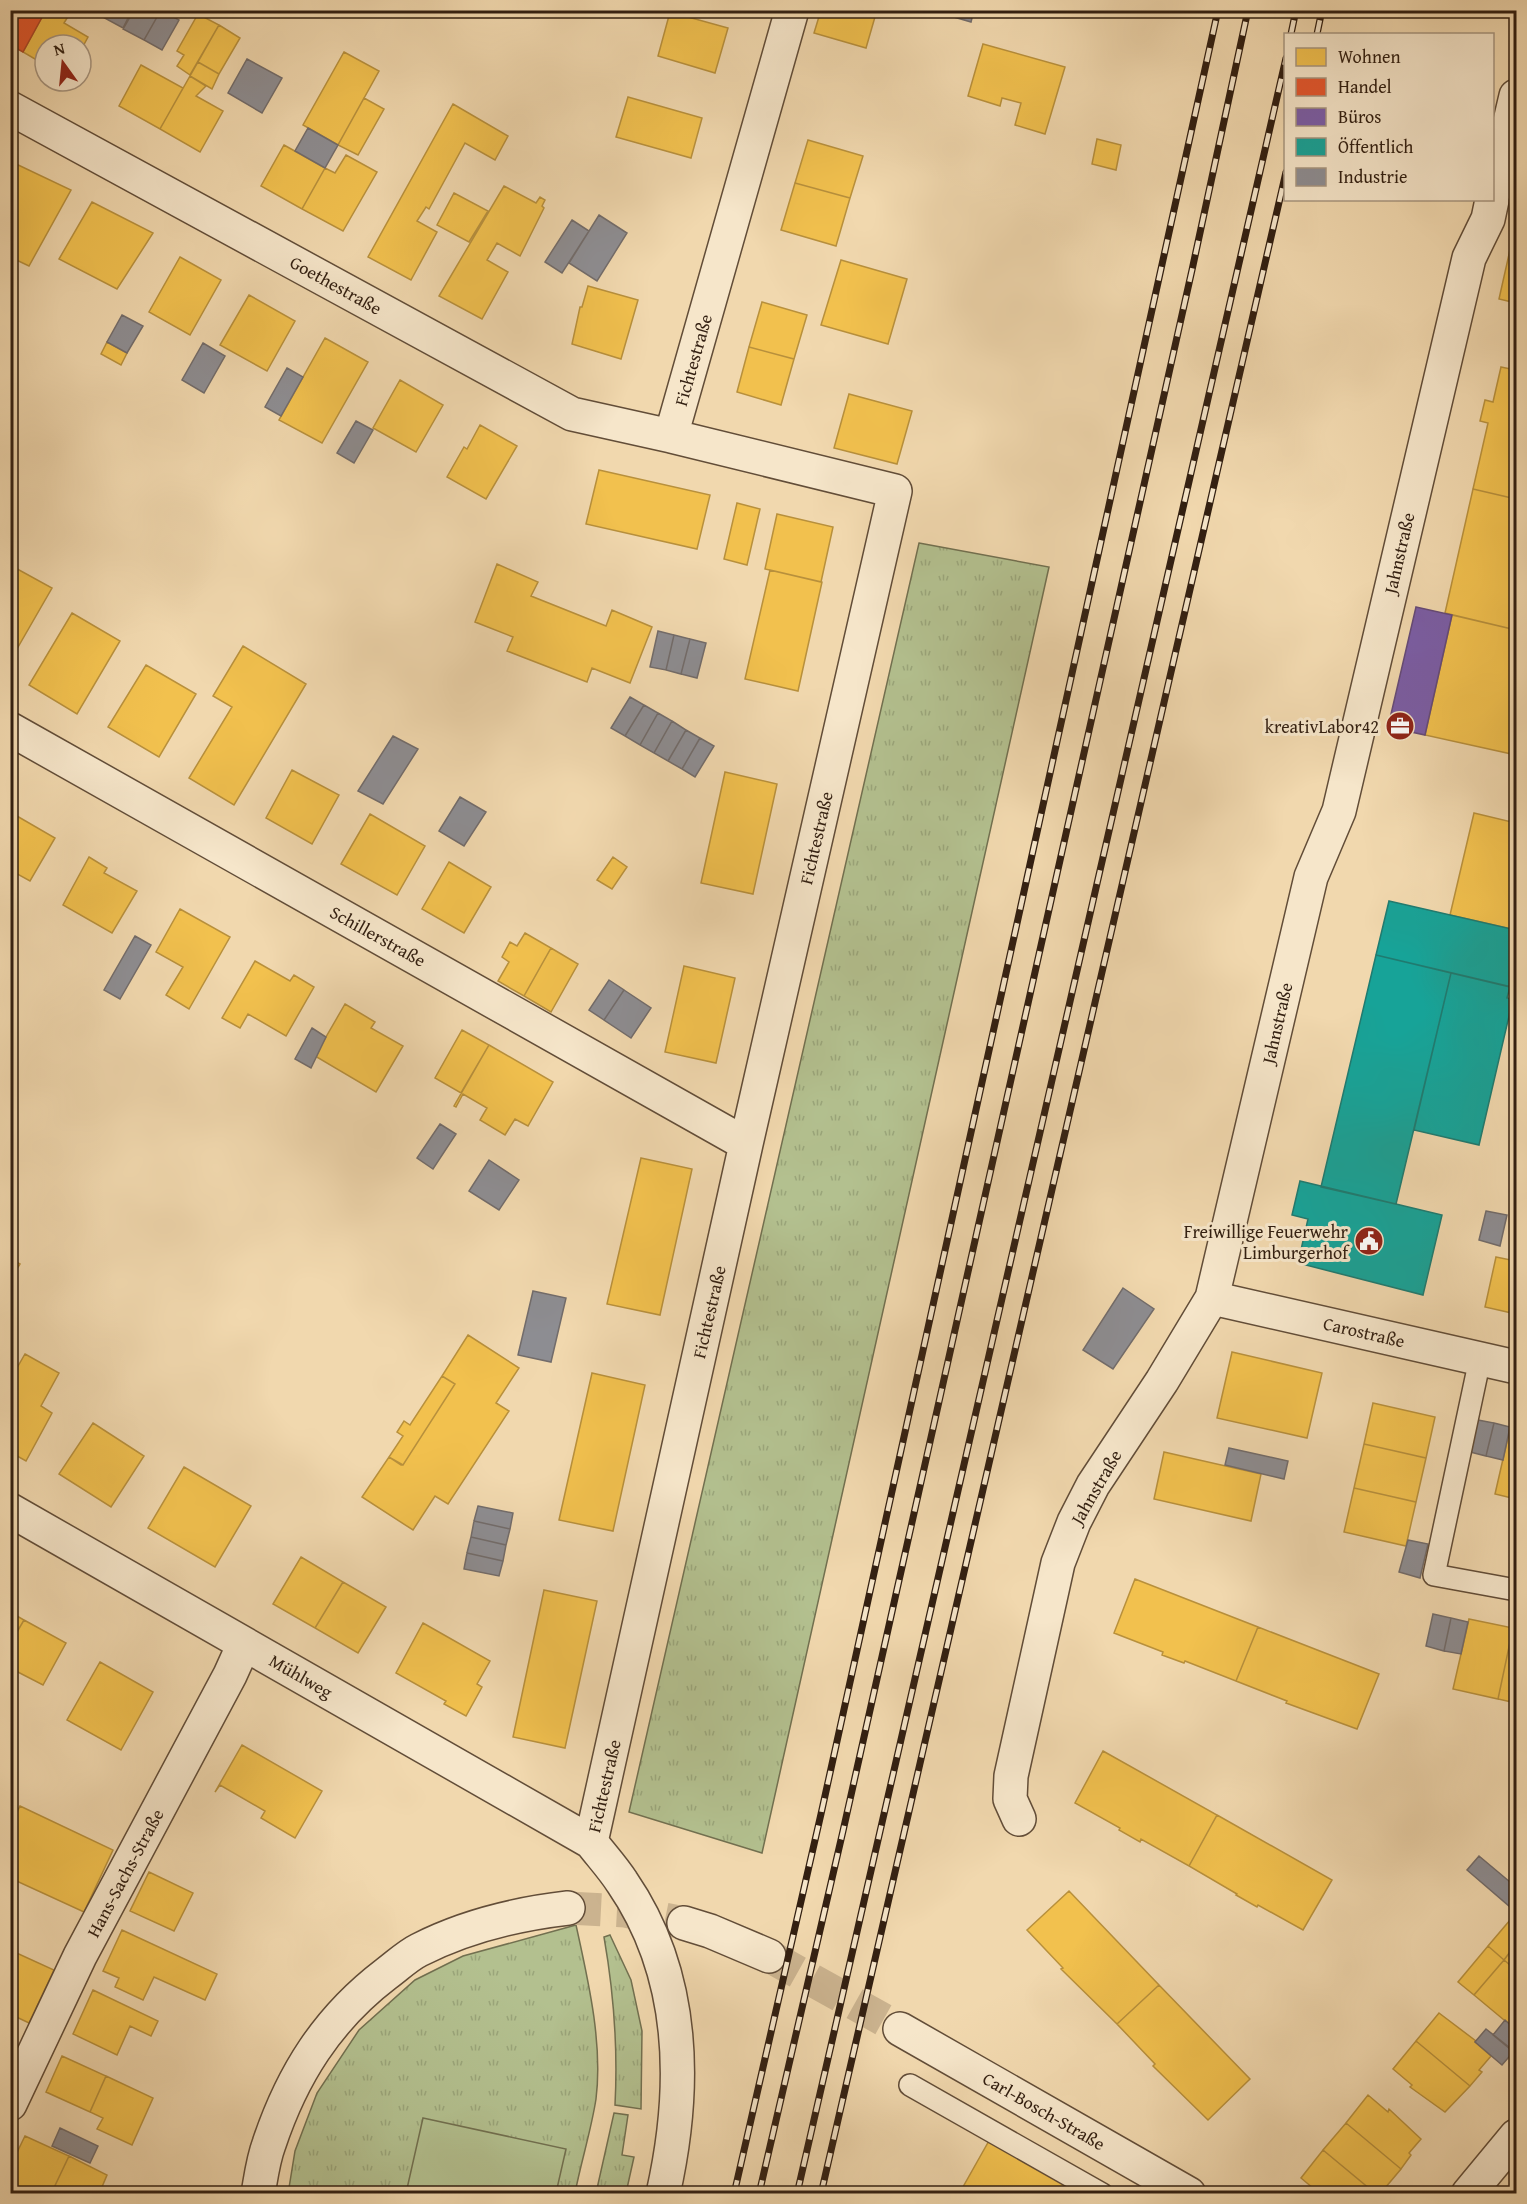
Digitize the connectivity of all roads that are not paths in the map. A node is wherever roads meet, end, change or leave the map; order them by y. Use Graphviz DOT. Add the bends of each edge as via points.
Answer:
graph roads {
  1 [pos="792,10"];
  2 [pos="1516,96"];
  3 [pos="10,108"];
  4 [pos="1494,190"];
  5 [pos="1492,201"];
  6 [pos="671,436"];
  7 [pos="10,729"];
  8 [pos="746,1144"];
  9 [pos="1212,1298"];
  10 [pos="1480,1359"];
  11 [pos="1516,1367"];
  12 [pos="10,1510"];
  13 [pos="1516,1590"];
  14 [pos="244,1644"];
  15 [pos="1019,1819"];
  16 [pos="591,1842"];
  17 [pos="568,1908"];
  18 [pos="684,1923"];
  19 [pos="769,1956"];
  20 [pos="900,2029"];
  21 [pos="910,2085"];
  22 [pos="10,2104"];
  23 [pos="1516,2136"];
  24 [pos="258,2193"];
  25 [pos="663,2193"];
  26 [pos="1102,2193"];
  27 [pos="1188,2193"];
  28 [pos="1468,2193"];
  1 -- 6 [label="street, Fichtestraße"];
  2 -- 4 [label="street, Jahnstraße"];
  3 -- 6 [label="street, Goethestraße" via="572,414"];
  5 -- 9 [label="street, Jahnstraße" via="1488,219 1469,258 1339,811 1311,877"];
  6 -- 8 [label="street, Fichtestraße" via="895,491"];
  7 -- 8 [label="street, Schillerstraße"];
  8 -- 16 [label="street, Fichtestraße"];
  9 -- 10 [label="street, Carostraße"];
  9 -- 15 [label="street, Jahnstraße" via="1093,1485 1074,1522 1059,1563 1011,1776 1010,1799"];
  10 -- 11 [label="street, Carostraße"];
  10 -- 13 [label="lane" via="1434,1575"];
  12 -- 14 [label="street, Mühlweg"];
  14 -- 16 [label="street, Mühlweg"];
  14 -- 22 [label="street, Hans-Sachs-Straße" via="80,1956"];
  16 -- 25 [label="street" via="623,1882 652,1936 669,1985 678,2043 677,2103"];
  17 -- 24 [label="street" via="526,1913 472,1927 417,1951 370,1986 326,2031 292,2085 268,2146"];
  18 -- 19 [label="street"];
  20 -- 27 [label="street, Carl-Bosch-Straße"];
  21 -- 26 [label="lane"];
  23 -- 28 [label="street"];
}
